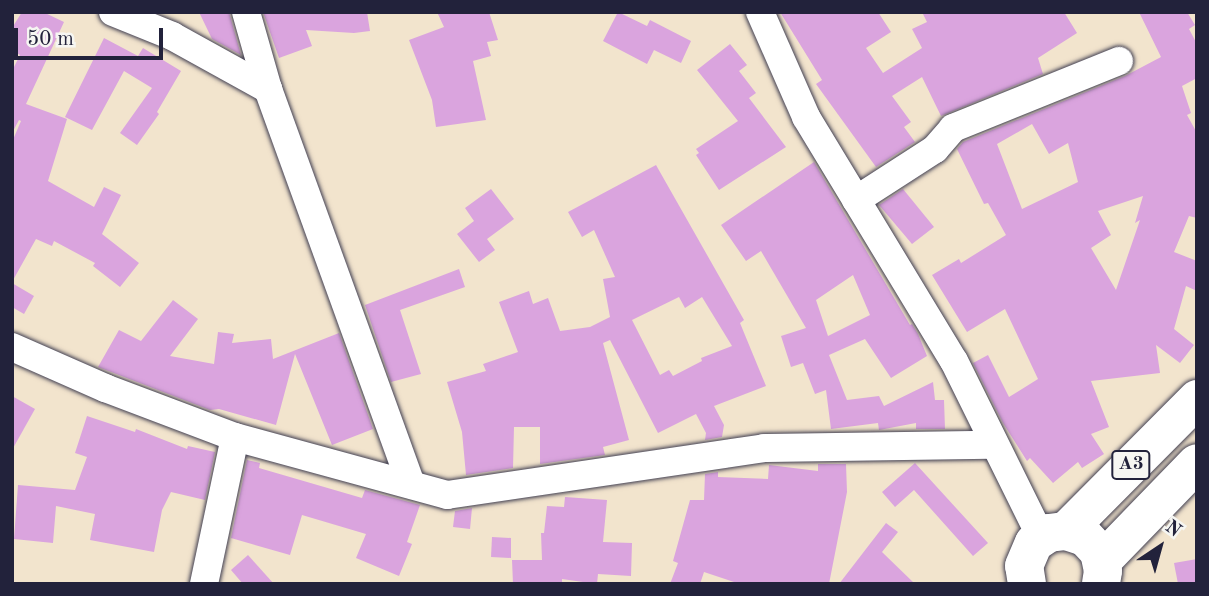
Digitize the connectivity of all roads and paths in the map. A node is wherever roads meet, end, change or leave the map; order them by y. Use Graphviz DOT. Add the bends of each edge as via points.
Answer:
graph roads {
  1 [pos="113,12"];
  2 [pos="246,12"];
  3 [pos="760,12"];
  4 [pos="1119,61"];
  5 [pos="268,89"];
  6 [pos="856,200"];
  7 [pos="12,347"];
  8 [pos="1197,399"];
  9 [pos="235,437"];
  10 [pos="993,445"];
  11 [pos="1197,463"];
  12 [pos="410,482"];
  13 [pos="1054,534"];
  14 [pos="1101,572"];
  15 [pos="1022,581"];
  16 [pos="204,584"];
  1 -- 5 [label="street" via="172,37"];
  2 -- 5 [label="street"];
  3 -- 6 [label="street" via="806,117"];
  4 -- 6 [label="street" via="953,128 935,149"];
  5 -- 12 [label="street"];
  6 -- 10 [label="street" via="954,361"];
  7 -- 9 [label="street"];
  8 -- 13 [label="highway, A3"];
  9 -- 12 [label="street"];
  9 -- 16 [label="street"];
  10 -- 12 [label="street" via="764,448 447,495"];
  10 -- 13 [label="street"];
  11 -- 14 [label="highway, A3"];
  13 -- 14 [label="highway" via="1085,537 1093,543"];
  13 -- 15 [label="highway" via="1026,558"];
}
